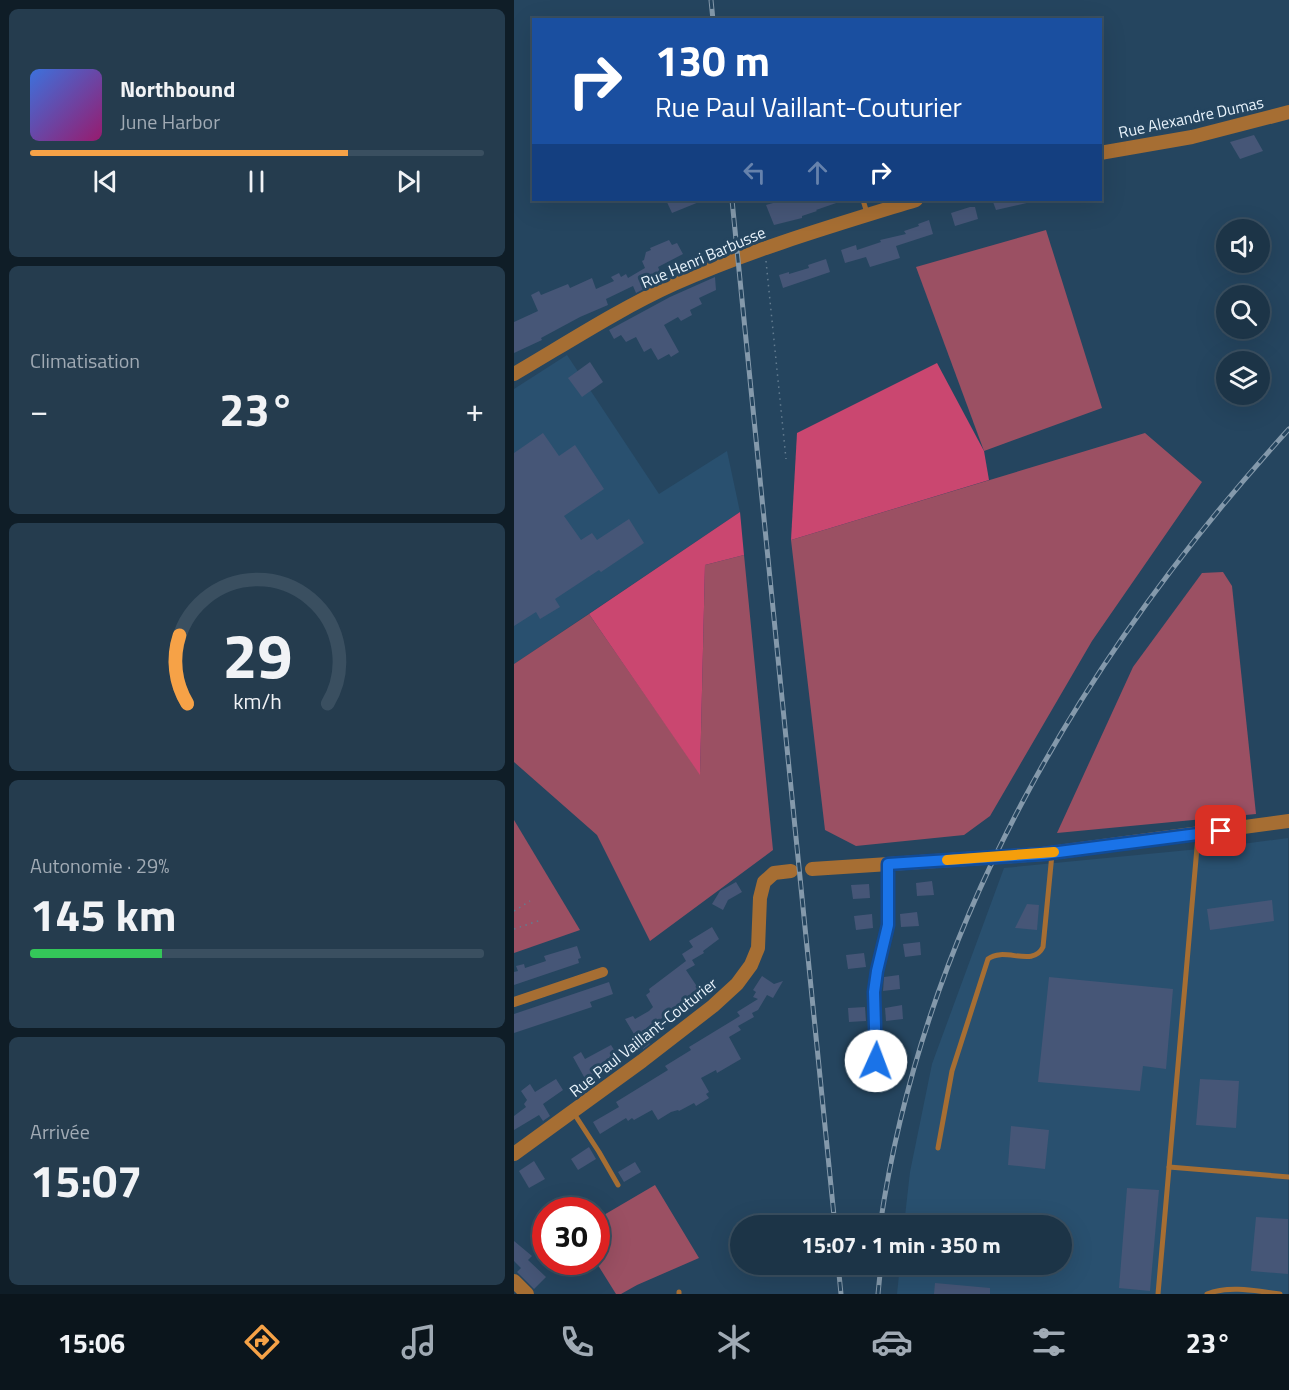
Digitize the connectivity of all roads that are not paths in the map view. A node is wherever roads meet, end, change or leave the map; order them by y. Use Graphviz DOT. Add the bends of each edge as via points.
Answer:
graph roads {
  1 [pos="1288,112"];
  2 [pos="1102,153"];
  3 [pos="863,201"];
  4 [pos="913,201"];
  5 [pos="867,215"];
  6 [pos="514,374"];
  7 [pos="1288,821"];
  8 [pos="1198,834"];
  9 [pos="1052,852"];
  10 [pos="888,864"];
  11 [pos="812,869"];
  12 [pos="791,871"];
  13 [pos="603,972"];
  14 [pos="514,1002"];
  15 [pos="876,1061"];
  16 [pos="573,1112"];
  17 [pos="938,1148"];
  18 [pos="514,1154"];
  19 [pos="1168,1167"];
  20 [pos="1288,1177"];
  21 [pos="618,1185"];
  22 [pos="514,1281"];
  23 [pos="527,1294"];
  24 [pos="1158,1294"];
  25 [pos="1207,1294"];
  26 [pos="1280,1294"];
  1 -- 2 [label="street, Rue Alexandre Dumas" via="1192,137"];
  3 -- 5 [label="lane"];
  4 -- 5 [label="street, Rue Henri Barbusse"];
  5 -- 6 [label="street, Rue Henri Barbusse" via="765,248 659,292"];
  7 -- 8 [label="street"];
  8 -- 9 [label="street"];
  8 -- 19 [label="lane"];
  9 -- 10 [label="street"];
  9 -- 17 [label="lane" via="1043,947 1033,957 1000,954 988,960 952,1071"];
  10 -- 11 [label="street"];
  10 -- 15 [label="street" via="888,925 874,992"];
  12 -- 16 [label="street, Rue Paul Vaillant-Couturier" via="774,873 764,882 758,948 737,984"];
  13 -- 14 [label="street"];
  16 -- 18 [label="street, Rue Paul Vaillant-Couturier"];
  16 -- 21 [label="lane"];
  19 -- 20 [label="lane"];
  19 -- 24 [label="lane"];
  22 -- 23 [label="street"];
  25 -- 26 [label="lane" via="1218,1290"];
}
